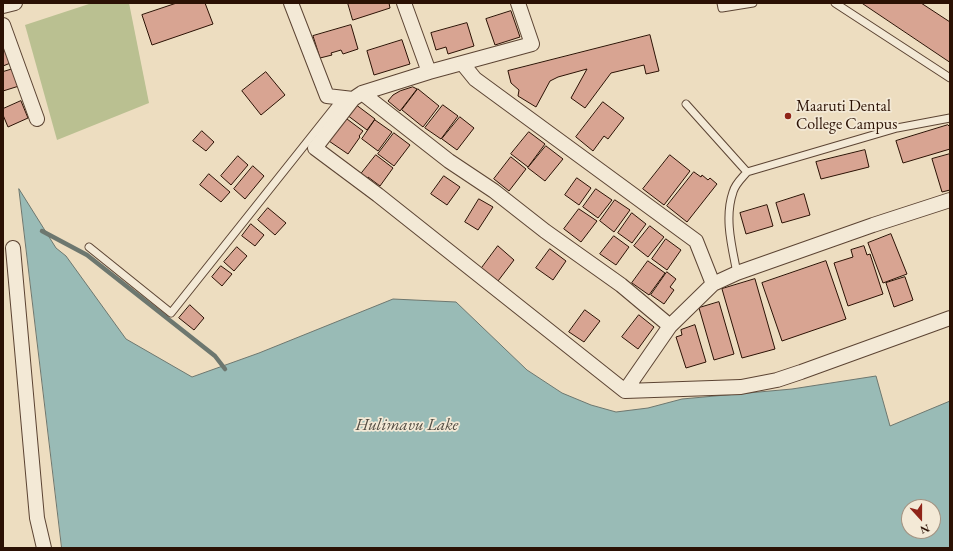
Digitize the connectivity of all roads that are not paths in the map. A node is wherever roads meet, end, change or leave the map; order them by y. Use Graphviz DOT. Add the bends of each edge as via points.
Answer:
graph roads {
  1 [pos="14,3"];
  2 [pos="291,3"];
  3 [pos="404,3"];
  4 [pos="518,3"];
  5 [pos="721,3"];
  6 [pos="753,3"];
  7 [pos="835,3"];
  8 [pos="3,6"];
  9 [pos="3,25"];
  10 [pos="462,63"];
  11 [pos="429,72"];
  12 [pos="950,78"];
  13 [pos="353,97"];
  14 [pos="686,104"];
  15 [pos="950,118"];
  16 [pos="37,119"];
  17 [pos="747,172"];
  18 [pos="950,203"];
  19 [pos="13,248"];
  20 [pos="89,248"];
  21 [pos="737,273"];
  22 [pos="713,284"];
  23 [pos="950,318"];
  24 [pos="670,326"];
  25 [pos="625,391"];
  26 [pos="44,548"];
  1 -- 8 [label="street"];
  2 -- 13 [label="street" via="327,96"];
  3 -- 11 [label="street"];
  4 -- 10 [label="street" via="532,44"];
  5 -- 6 [label="lane" via="722,8"];
  7 -- 12 [label="lane"];
  9 -- 16 [label="street"];
  10 -- 11 [label="street"];
  10 -- 22 [label="street" via="475,79 696,241"];
  11 -- 13 [label="street"];
  13 -- 20 [label="lane" via="171,313"];
  13 -- 24 [label="street" via="494,191 620,285"];
  13 -- 25 [label="street" via="315,148"];
  14 -- 17 [label="lane"];
  15 -- 17 [label="lane" via="897,128"];
  17 -- 21 [label="lane" via="733,192 729,209"];
  18 -- 21 [label="street" via="874,225"];
  19 -- 26 [label="street" via="37,518"];
  21 -- 22 [label="street"];
  22 -- 24 [label="street"];
  23 -- 25 [label="street" via="777,380 741,387"];
  24 -- 25 [label="street"];
}
